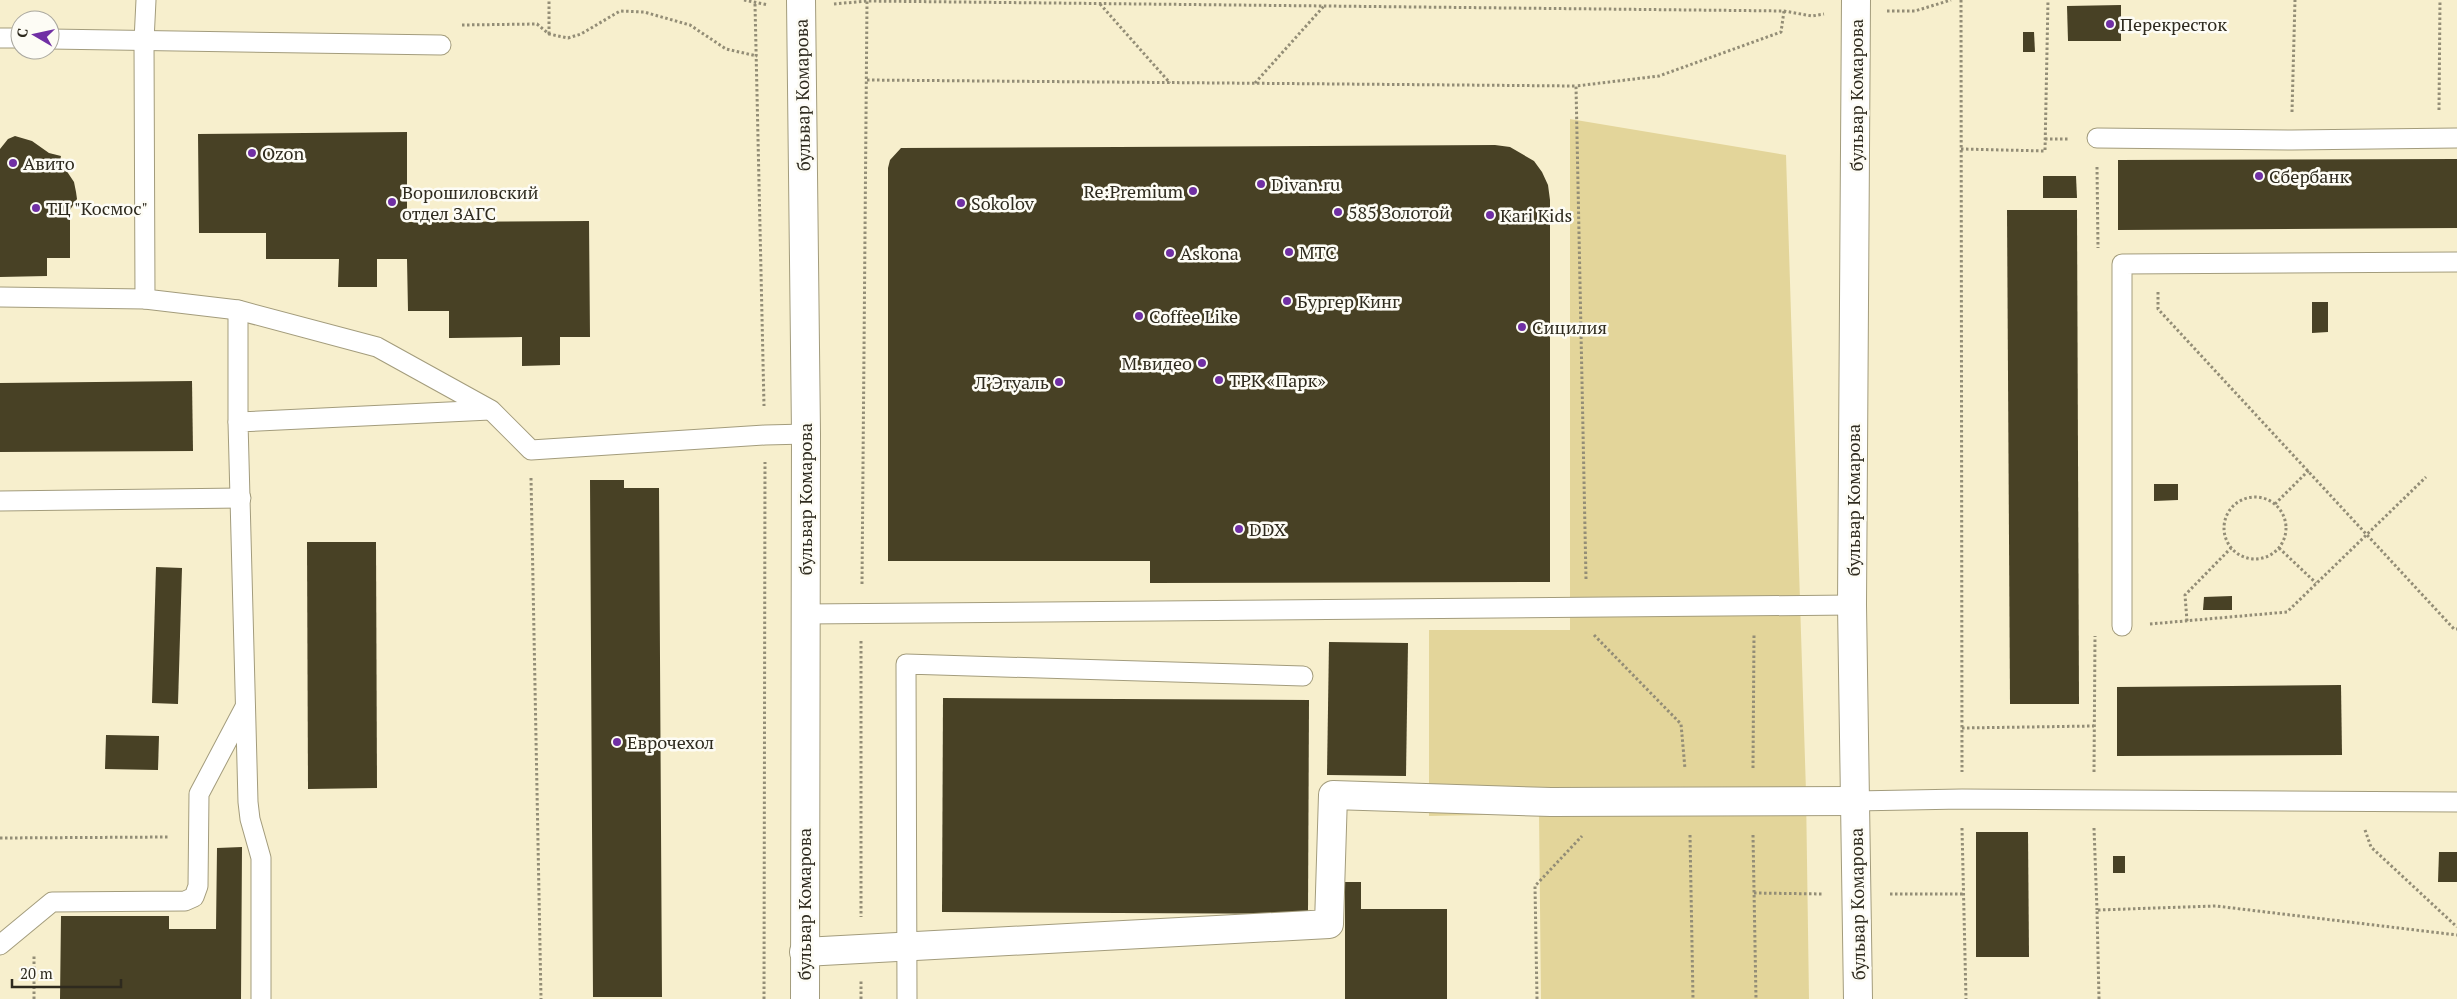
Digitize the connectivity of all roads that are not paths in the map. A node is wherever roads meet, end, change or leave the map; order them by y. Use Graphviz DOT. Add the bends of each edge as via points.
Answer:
graph roads {
  1 [pos="146,0"];
  2 [pos="801,0"];
  3 [pos="1856,0"];
  4 [pos="60,39"];
  5 [pos="144,41"];
  6 [pos="441,45"];
  7 [pos="2097,138"];
  8 [pos="2457,138"];
  9 [pos="2457,262"];
  10 [pos="0,297"];
  11 [pos="145,299"];
  12 [pos="238,310"];
  13 [pos="491,410"];
  14 [pos="238,422"];
  15 [pos="806,434"];
  16 [pos="241,498"];
  17 [pos="0,501"];
  18 [pos="1852,605"];
  19 [pos="805,614"];
  20 [pos="2122,626"];
  21 [pos="1303,676"];
  22 [pos="245,706"];
  23 [pos="1855,801"];
  24 [pos="2457,802"];
  25 [pos="0,945"];
  26 [pos="907,948"];
  27 [pos="804,952"];
  28 [pos="261,999"];
  29 [pos="805,999"];
  30 [pos="907,999"];
  31 [pos="1858,999"];
  1 -- 5 [label="lane"];
  2 -- 15 [label="street, бульвар Комарова"];
  3 -- 18 [label="street, бульвар Комарова"];
  4 -- 5 [label="lane"];
  5 -- 6 [label="lane"];
  5 -- 11 [label="lane"];
  7 -- 8 [label="lane"];
  9 -- 20 [label="lane" via="2122,264"];
  10 -- 11 [label="lane"];
  11 -- 12 [label="lane"];
  12 -- 13 [label="lane" via="377,347"];
  12 -- 14 [label="lane"];
  13 -- 14 [label="lane"];
  13 -- 15 [label="lane" via="531,450"];
  14 -- 16 [label="lane"];
  15 -- 19 [label="street, бульвар Комарова"];
  16 -- 17 [label="lane"];
  16 -- 22 [label="lane"];
  18 -- 19 [label="lane"];
  18 -- 23 [label="street, бульвар Комарова"];
  19 -- 27 [label="street, бульвар Комарова"];
  21 -- 26 [label="lane" via="906,664"];
  22 -- 25 [label="lane" via="199,794 198,886 194,897 185,901 52,902"];
  22 -- 28 [label="lane" via="248,802 262,858"];
  23 -- 24 [label="lane"];
  23 -- 26 [label="street" via="1600,802 1333,795 1329,924"];
  23 -- 31 [label="street, бульвар Комарова"];
  26 -- 27 [label="street"];
  26 -- 30 [label="lane"];
  27 -- 29 [label="street, бульвар Комарова"];
}
